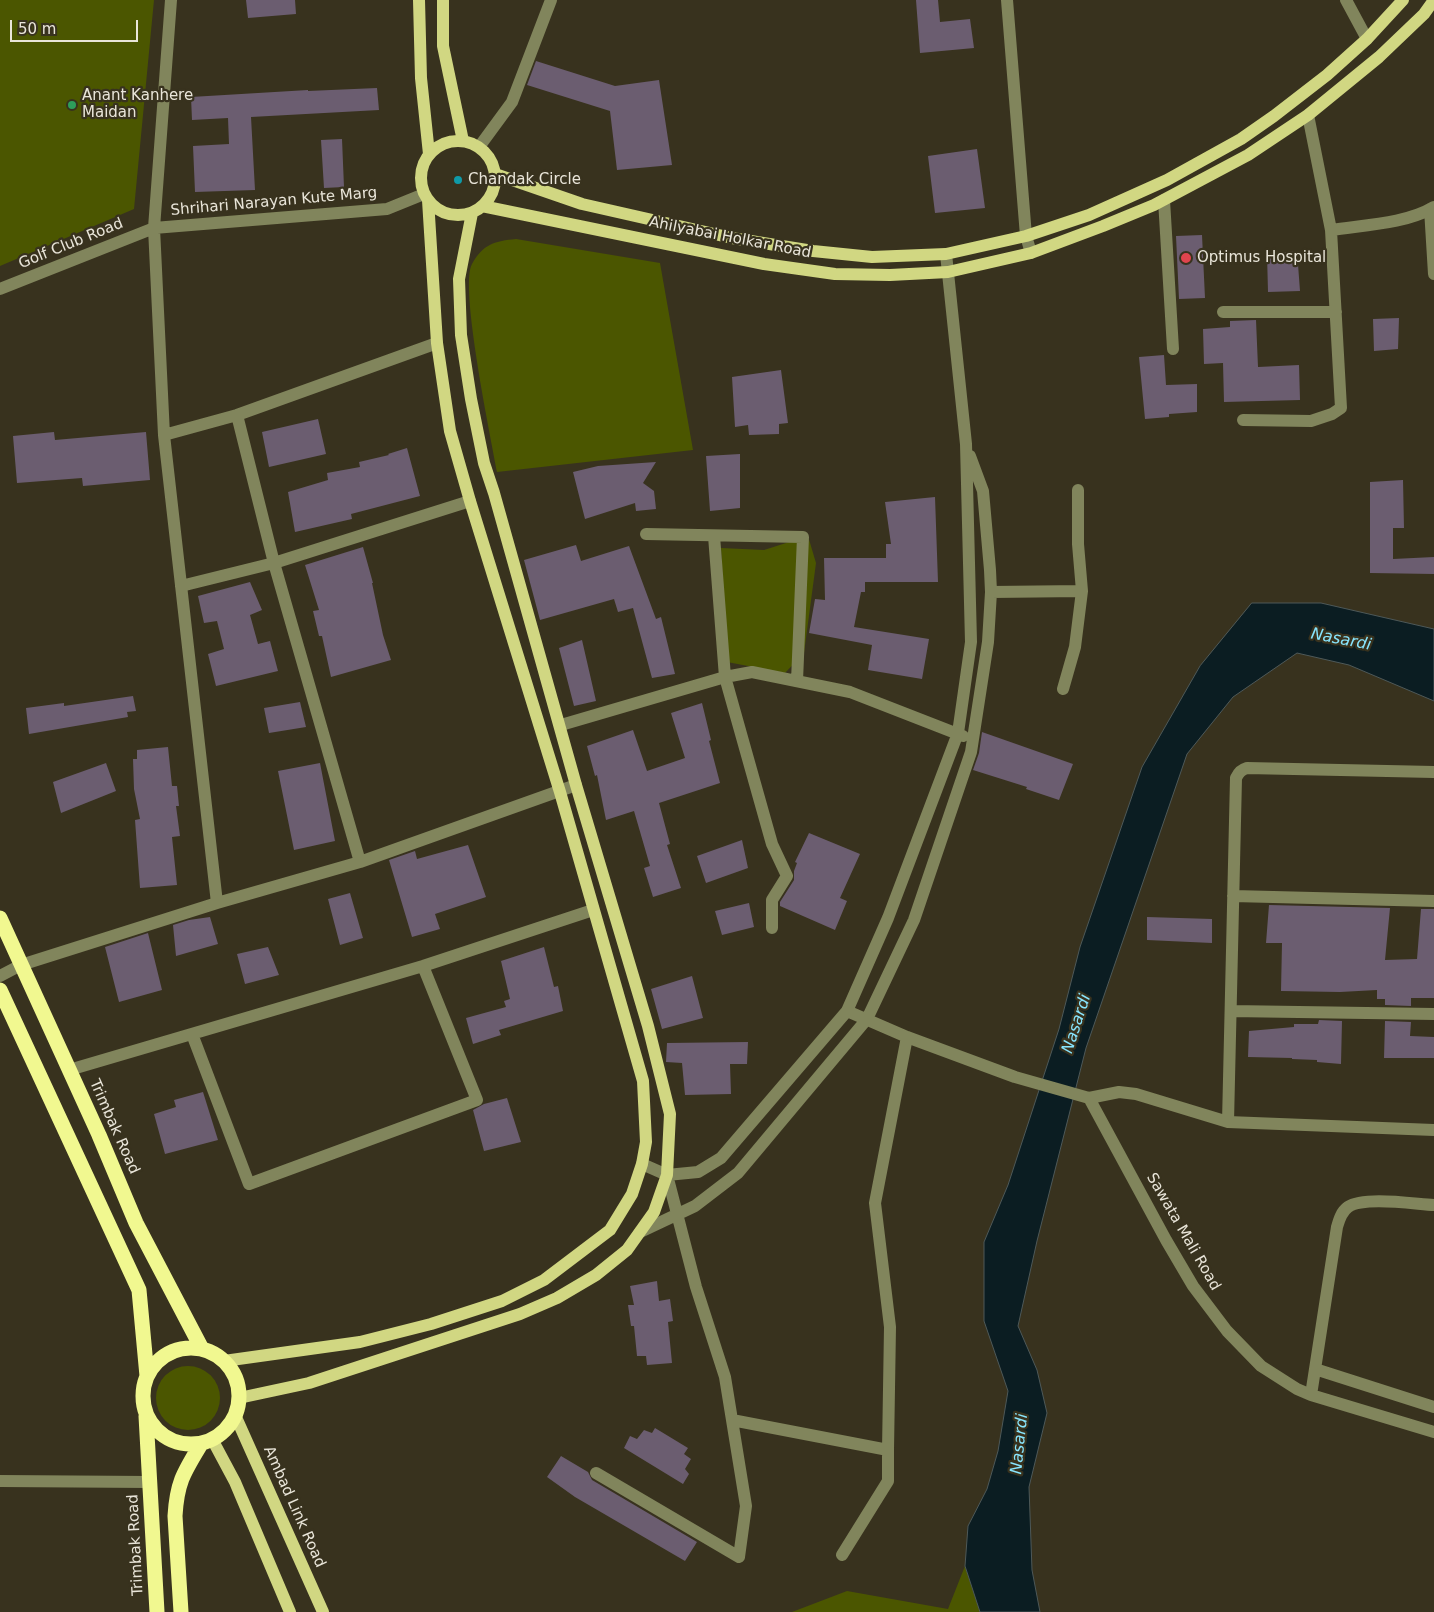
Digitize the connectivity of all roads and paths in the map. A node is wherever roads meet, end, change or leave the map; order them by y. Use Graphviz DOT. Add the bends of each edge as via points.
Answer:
graph roads {
  1 [pos="171,0"];
  2 [pos="419,0"];
  3 [pos="443,0"];
  4 [pos="551,0"];
  5 [pos="1007,0"];
  6 [pos="1346,0"];
  7 [pos="1403,0"];
  8 [pos="1434,0"];
  9 [pos="1367,39"];
  10 [pos="1308,115"];
  11 [pos="463,141"];
  12 [pos="479,148"];
  13 [pos="429,154"];
  14 [pos="495,174"];
  15 [pos="426,197"];
  16 [pos="1164,200"];
  17 [pos="1432,208"];
  18 [pos="477,209"];
  19 [pos="154,228"];
  20 [pos="1331,230"];
  21 [pos="1026,236"];
  22 [pos="1030,253"];
  23 [pos="946,254"];
  24 [pos="948,272"];
  25 [pos="1434,274"];
  26 [pos="0,290"];
  27 [pos="1224,312"];
  28 [pos="1336,312"];
  29 [pos="436,343"];
  30 [pos="1173,348"];
  31 [pos="237,415"];
  32 [pos="1243,420"];
  33 [pos="164,435"];
  34 [pos="966,444"];
  35 [pos="1078,490"];
  36 [pos="470,501"];
  37 [pos="646,534"];
  38 [pos="714,536"];
  39 [pos="274,563"];
  40 [pos="181,586"];
  41 [pos="1082,591"];
  42 [pos="991,592"];
  43 [pos="725,677"];
  44 [pos="797,682"];
  45 [pos="1063,689"];
  46 [pos="561,724"];
  47 [pos="958,733"];
  48 [pos="973,741"];
  49 [pos="1434,772"];
  50 [pos="576,785"];
  51 [pos="560,792"];
  52 [pos="360,862"];
  53 [pos="1233,896"];
  54 [pos="1434,901"];
  55 [pos="217,903"];
  56 [pos="593,910"];
  57 [pos="0,918"];
  58 [pos="772,928"];
  59 [pos="21,965"];
  60 [pos="422,966"];
  61 [pos="0,976"];
  62 [pos="0,990"];
  63 [pos="847,1011"];
  64 [pos="1231,1011"];
  65 [pos="1434,1014"];
  66 [pos="0,1018"];
  67 [pos="866,1019"];
  68 [pos="15,1023"];
  69 [pos="192,1034"];
  70 [pos="907,1037"];
  71 [pos="69,1070"];
  72 [pos="1090,1098"];
  73 [pos="1228,1122"];
  74 [pos="1434,1130"];
  75 [pos="642,1164"];
  76 [pos="666,1175"];
  77 [pos="1434,1205"];
  78 [pos="678,1216"];
  79 [pos="640,1232"];
  80 [pos="201,1347"];
  81 [pos="224,1361"];
  82 [pos="1315,1369"];
  83 [pos="147,1376"];
  84 [pos="1310,1395"];
  85 [pos="239,1398"];
  86 [pos="1434,1407"];
  87 [pos="235,1415"];
  88 [pos="146,1416"];
  89 [pos="732,1420"];
  90 [pos="1434,1432"];
  91 [pos="206,1441"];
  92 [pos="888,1450"];
  93 [pos="596,1473"];
  94 [pos="0,1481"];
  95 [pos="150,1482"];
  96 [pos="842,1555"];
  97 [pos="157,1612"];
  98 [pos="181,1612"];
  99 [pos="290,1612"];
  100 [pos="323,1612"];
  1 -- 19 [label="street"];
  2 -- 13 [label="main road" via="421,78"];
  3 -- 11 [label="main road" via="443,46"];
  4 -- 12 [label="street" via="512,102"];
  5 -- 21 [label="street"];
  6 -- 9 [label="street"];
  7 -- 9 [label="main road, Ahilyabai Holkar Road"];
  8 -- 10 [label="main road, Ahilyabai Holkar Road" via="1424,14 1379,57"];
  9 -- 21 [label="main road, Ahilyabai Holkar Road" via="1327,75 1241,139 1167,180 1089,215"];
  10 -- 16 [label="main road, Ahilyabai Holkar Road" via="1248,155"];
  10 -- 20 [label="street"];
  11 -- 12 [label="main road"];
  11 -- 13 [label="main road" via="450,141"];
  12 -- 14 [label="main road" via="486,153"];
  13 -- 15 [label="main road" via="421,173"];
  14 -- 18 [label="main road" via="490,196"];
  14 -- 23 [label="main road, Ahilyabai Holkar Road" via="582,204 732,238 872,257"];
  15 -- 18 [label="main road" via="436,208 448,214 460,215"];
  15 -- 19 [label="street, Shrihari Narayan Kute Marg" via="387,209"];
  15 -- 29 [label="main road"];
  16 -- 22 [label="main road, Ahilyabai Holkar Road"];
  16 -- 30 [label="street"];
  17 -- 20 [label="street" via="1382,223"];
  17 -- 25 [label="street"];
  18 -- 24 [label="main road, Ahilyabai Holkar Road" via="764,264 836,274"];
  18 -- 46 [label="main road" via="459,278 461,335 471,399 484,464"];
  19 -- 26 [label="street, Golf Club Road"];
  19 -- 33 [label="street"];
  20 -- 28 [label="street"];
  21 -- 22 [label="street"];
  21 -- 23 [label="main road, Ahilyabai Holkar Road"];
  22 -- 24 [label="main road, Ahilyabai Holkar Road"];
  23 -- 24 [label="street"];
  24 -- 34 [label="street"];
  27 -- 28 [label="street"];
  28 -- 32 [label="street" via="1341,408 1311,421"];
  29 -- 31 [label="street"];
  29 -- 36 [label="main road" via="450,431"];
  31 -- 33 [label="street"];
  31 -- 39 [label="street"];
  33 -- 40 [label="street"];
  34 -- 42 [label="street" via="983,491"];
  34 -- 47 [label="street" via="971,642"];
  35 -- 41 [label="street"];
  36 -- 39 [label="street"];
  36 -- 51 [label="main road"];
  37 -- 38 [label="street"];
  38 -- 43 [label="street"];
  38 -- 44 [label="street" via="803,537"];
  39 -- 40 [label="street"];
  39 -- 52 [label="street"];
  40 -- 55 [label="street"];
  41 -- 42 [label="street"];
  41 -- 45 [label="street" via="1075,647"];
  42 -- 48 [label="street" via="988,642"];
  43 -- 44 [label="street" via="752,672"];
  43 -- 46 [label="street"];
  43 -- 58 [label="street" via="772,844 787,876 772,900"];
  44 -- 47 [label="street" via="850,692"];
  46 -- 50 [label="main road"];
  47 -- 48 [label="street"];
  47 -- 63 [label="street" via="888,918"];
  48 -- 67 [label="street" via="914,920"];
  49 -- 53 [label="street" via="1241,770 1236,778"];
  50 -- 51 [label="street"];
  50 -- 76 [label="main road" via="648,1026 670,1114"];
  51 -- 52 [label="street"];
  51 -- 56 [label="main road"];
  52 -- 55 [label="street"];
  53 -- 54 [label="street"];
  53 -- 64 [label="street"];
  55 -- 59 [label="street"];
  56 -- 60 [label="street"];
  56 -- 75 [label="main road" via="643,1081 646,1142"];
  57 -- 59 [label="highway, Trimbak Road"];
  59 -- 61 [label="street"];
  59 -- 71 [label="highway, Trimbak Road"];
  60 -- 69 [label="street"];
  60 -- 69 [label="street" via="477,1100 249,1184"];
  62 -- 68 [label="highway, Trimbak Road"];
  63 -- 67 [label="street"];
  63 -- 76 [label="street" via="722,1158 698,1172"];
  64 -- 65 [label="street"];
  64 -- 73 [label="street"];
  66 -- 68 [label="highway"];
  67 -- 70 [label="street"];
  67 -- 78 [label="street" via="738,1173"];
  68 -- 83 [label="highway, Trimbak Road" via="139,1290"];
  69 -- 71 [label="street"];
  70 -- 72 [label="street" via="1015,1078"];
  70 -- 92 [label="street" via="875,1203 890,1327"];
  71 -- 80 [label="highway, Trimbak Road" via="136,1223"];
  72 -- 73 [label="street" via="1119,1092 1136,1094"];
  72 -- 84 [label="street, Sawata Mali Road" via="1193,1286 1227,1331 1261,1366"];
  73 -- 74 [label="street"];
  75 -- 76 [label="street"];
  75 -- 81 [label="main road" via="632,1194 610,1230 544,1280 502,1301 360,1342"];
  76 -- 78 [label="street"];
  76 -- 79 [label="main road" via="654,1212"];
  77 -- 82 [label="street" via="1367,1201 1347,1208 1341,1216"];
  78 -- 79 [label="street"];
  78 -- 89 [label="street" via="696,1287 725,1377"];
  79 -- 85 [label="main road" via="627,1250 596,1276 520,1314 310,1383"];
  80 -- 81 [label="highway"];
  80 -- 83 [label="highway" via="174,1351 161,1358"];
  81 -- 85 [label="highway" via="234,1375"];
  82 -- 84 [label="street"];
  82 -- 86 [label="street"];
  83 -- 88 [label="highway, Trimbak Road" via="143,1389"];
  84 -- 90 [label="street, Sawata Mali Road"];
  85 -- 87 [label="highway"];
  87 -- 91 [label="highway" via="220,1435"];
  87 -- 100 [label="main road, Ambad Link Road"];
  88 -- 91 [label="highway" via="155,1429 180,1444"];
  88 -- 95 [label="highway, Trimbak Road"];
  89 -- 92 [label="street"];
  89 -- 93 [label="street" via="746,1506 739,1557"];
  91 -- 98 [label="highway" via="182,1475 176,1500"];
  91 -- 99 [label="main road" via="235,1482"];
  92 -- 96 [label="street" via="888,1481"];
  94 -- 95 [label="street"];
  95 -- 97 [label="highway, Trimbak Road"];
}
